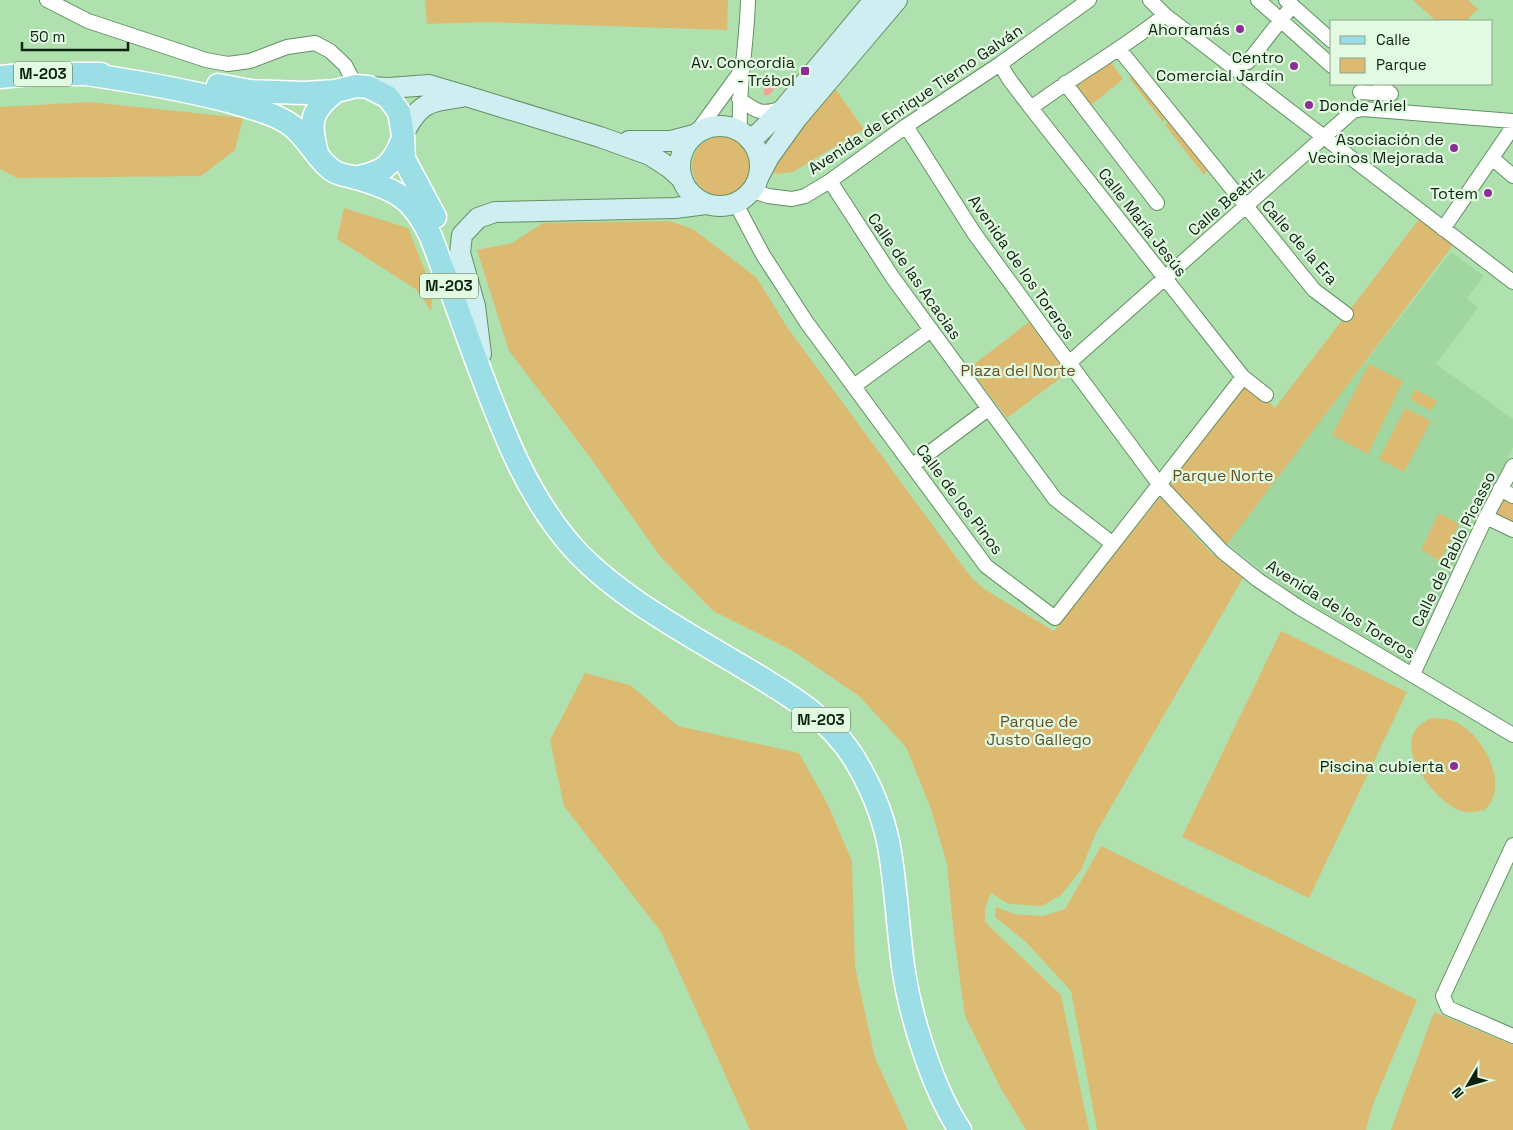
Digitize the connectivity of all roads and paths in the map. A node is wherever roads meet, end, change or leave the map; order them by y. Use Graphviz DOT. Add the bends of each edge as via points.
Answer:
graph roads {
  1 [pos="47,0"];
  2 [pos="748,0"];
  3 [pos="874,0"];
  4 [pos="897,0"];
  5 [pos="1089,0"];
  6 [pos="1150,0"];
  7 [pos="1258,0"];
  8 [pos="1289,3"];
  9 [pos="1166,15"];
  10 [pos="1281,20"];
  11 [pos="1330,39"];
  12 [pos="1119,48"];
  13 [pos="1248,62"];
  14 [pos="1000,64"];
  15 [pos="1330,64"];
  16 [pos="741,71"];
  17 [pos="86,74"];
  18 [pos="0,77"];
  19 [pos="1065,83"];
  20 [pos="1381,85"];
  21 [pos="354,88"];
  22 [pos="1356,88"];
  23 [pos="466,96"];
  24 [pos="739,99"];
  25 [pos="785,107"];
  26 [pos="1031,108"];
  27 [pos="1363,109"];
  28 [pos="1513,121"];
  29 [pos="906,126"];
  30 [pos="1513,127"];
  31 [pos="695,134"];
  32 [pos="744,134"];
  33 [pos="600,137"];
  34 [pos="1324,137"];
  35 [pos="403,138"];
  36 [pos="317,154"];
  37 [pos="1492,158"];
  38 [pos="1513,176"];
  39 [pos="355,178"];
  40 [pos="681,178"];
  41 [pos="830,181"];
  42 [pos="757,182"];
  43 [pos="1157,203"];
  44 [pos="706,204"];
  45 [pos="736,204"];
  46 [pos="1246,206"];
  47 [pos="1443,229"];
  48 [pos="1164,278"];
  49 [pos="1513,282"];
  50 [pos="1346,314"];
  51 [pos="930,330"];
  52 [pos="481,354"];
  53 [pos="1069,364"];
  54 [pos="1243,377"];
  55 [pos="854,386"];
  56 [pos="1266,395"];
  57 [pos="988,408"];
  58 [pos="502,429"];
  59 [pos="913,465"];
  60 [pos="1513,466"];
  61 [pos="1159,484"];
  62 [pos="1500,489"];
  63 [pos="1513,496"];
  64 [pos="1486,517"];
  65 [pos="1513,530"];
  66 [pos="1113,544"];
  67 [pos="1413,674"];
  68 [pos="1513,735"];
  69 [pos="1513,845"];
  70 [pos="1513,1036"];
  71 [pos="960,1130"];
  1 -- 21 [label="street" via="88,21 206,60 228,64 250,61 287,47 314,43 330,51 345,65"];
  2 -- 16 [label="street"];
  3 -- 25 [label="street"];
  4 -- 42 [label="street" via="796,118 769,157"];
  5 -- 14 [label="street, Avenida de Enrique Tierno Galván"];
  6 -- 9 [label="street"];
  7 -- 10 [label="street"];
  8 -- 10 [label="street"];
  8 -- 11 [label="street"];
  9 -- 12 [label="street"];
  9 -- 34 [label="street"];
  10 -- 13 [label="street"];
  10 -- 15 [label="street"];
  12 -- 19 [label="street"];
  12 -- 46 [label="street, Calle de la Era"];
  14 -- 26 [label="street, Calle María Jesús"];
  14 -- 29 [label="street, Avenida de Enrique Tierno Galván"];
  16 -- 24 [label="street"];
  16 -- 31 [label="street"];
  17 -- 18 [label="main road, M-203"];
  17 -- 21 [label="main road, M-203" via="141,75 250,91 304,94"];
  17 -- 36 [label="main road, M-203" via="195,92 272,115 303,136"];
  19 -- 26 [label="street"];
  19 -- 43 [label="street"];
  20 -- 22 [label="street" via="1391,94"];
  21 -- 23 [label="street" via="429,85"];
  21 -- 35 [label="main road, M-203" via="388,97 399,112"];
  21 -- 36 [label="main road" via="323,101 316,112 311,130"];
  22 -- 27 [label="street"];
  23 -- 33 [label="street"];
  23 -- 35 [label="street" via="437,100 423,106 412,118"];
  24 -- 25 [label="street" via="760,113"];
  24 -- 32 [label="street"];
  25 -- 32 [label="street" via="758,133"];
  26 -- 48 [label="street, Calle María Jesús"];
  27 -- 28 [label="street"];
  27 -- 34 [label="street, Calle Beatriz" via="1346,116"];
  29 -- 41 [label="street, Avenida de Enrique Tierno Galván"];
  29 -- 53 [label="street, Avenida de los Toreros" via="974,233"];
  30 -- 37 [label="street"];
  31 -- 32 [label="street" via="712,126"];
  31 -- 33 [label="street" via="671,142"];
  31 -- 40 [label="street" via="684,148 679,163"];
  32 -- 42 [label="street" via="756,147 760,158"];
  33 -- 40 [label="street" via="650,155"];
  34 -- 46 [label="street, Calle Beatriz"];
  34 -- 47 [label="street"];
  35 -- 39 [label="main road" via="395,159 378,173"];
  35 -- 52 [label="main road, M-203" via="404,159 443,233"];
  36 -- 39 [label="main road, M-203" via="333,171"];
  37 -- 38 [label="street"];
  37 -- 47 [label="street"];
  39 -- 58 [label="main road, M-203" via="392,190 408,200 421,217"];
  40 -- 44 [label="street" via="689,192"];
  41 -- 42 [label="street, Avenida de Enrique Tierno Galván" via="805,196 792,199 768,196"];
  41 -- 51 [label="street, Calle de las Acacias"];
  42 -- 45 [label="street"];
  44 -- 45 [label="street" via="718,207"];
  44 -- 52 [label="street" via="675,208 495,212 478,218 462,234 460,252 475,306"];
  45 -- 55 [label="street, Calle de los Pinos" via="792,300"];
  46 -- 48 [label="street, Calle Beatriz"];
  46 -- 50 [label="street, Calle de la Era" via="1314,290"];
  47 -- 49 [label="street"];
  48 -- 53 [label="street, Calle Beatriz"];
  48 -- 54 [label="street, Calle María Jesús"];
  51 -- 55 [label="street"];
  51 -- 57 [label="street, Calle de las Acacias"];
  52 -- 58 [label="main road, M-203"];
  53 -- 61 [label="street, Avenida de los Toreros"];
  54 -- 56 [label="street, Calle María Jesús"];
  54 -- 61 [label="street, Calle de los Pinos"];
  55 -- 59 [label="street, Calle de los Pinos"];
  57 -- 59 [label="street"];
  57 -- 66 [label="street, Calle de las Acacias" via="1055,499"];
  58 -- 71 [label="main road, M-203" via="528,484 554,524 578,552 613,584 666,621 792,696 824,722 857,763 876,802 890,850 904,969 913,1015 928,1065"];
  59 -- 66 [label="street, Calle de los Pinos" via="986,566 1054,618"];
  60 -- 62 [label="street, Calle de Pablo Picasso"];
  61 -- 66 [label="street, Calle de los Pinos"];
  61 -- 67 [label="street, Avenida de los Toreros" via="1222,551 1258,580"];
  62 -- 63 [label="street"];
  62 -- 64 [label="street, Calle de Pablo Picasso"];
  64 -- 65 [label="street"];
  64 -- 67 [label="street, Calle de Pablo Picasso"];
  67 -- 68 [label="street, Avenida de los Toreros"];
  69 -- 70 [label="street" via="1444,996 1448,1008"];
}
